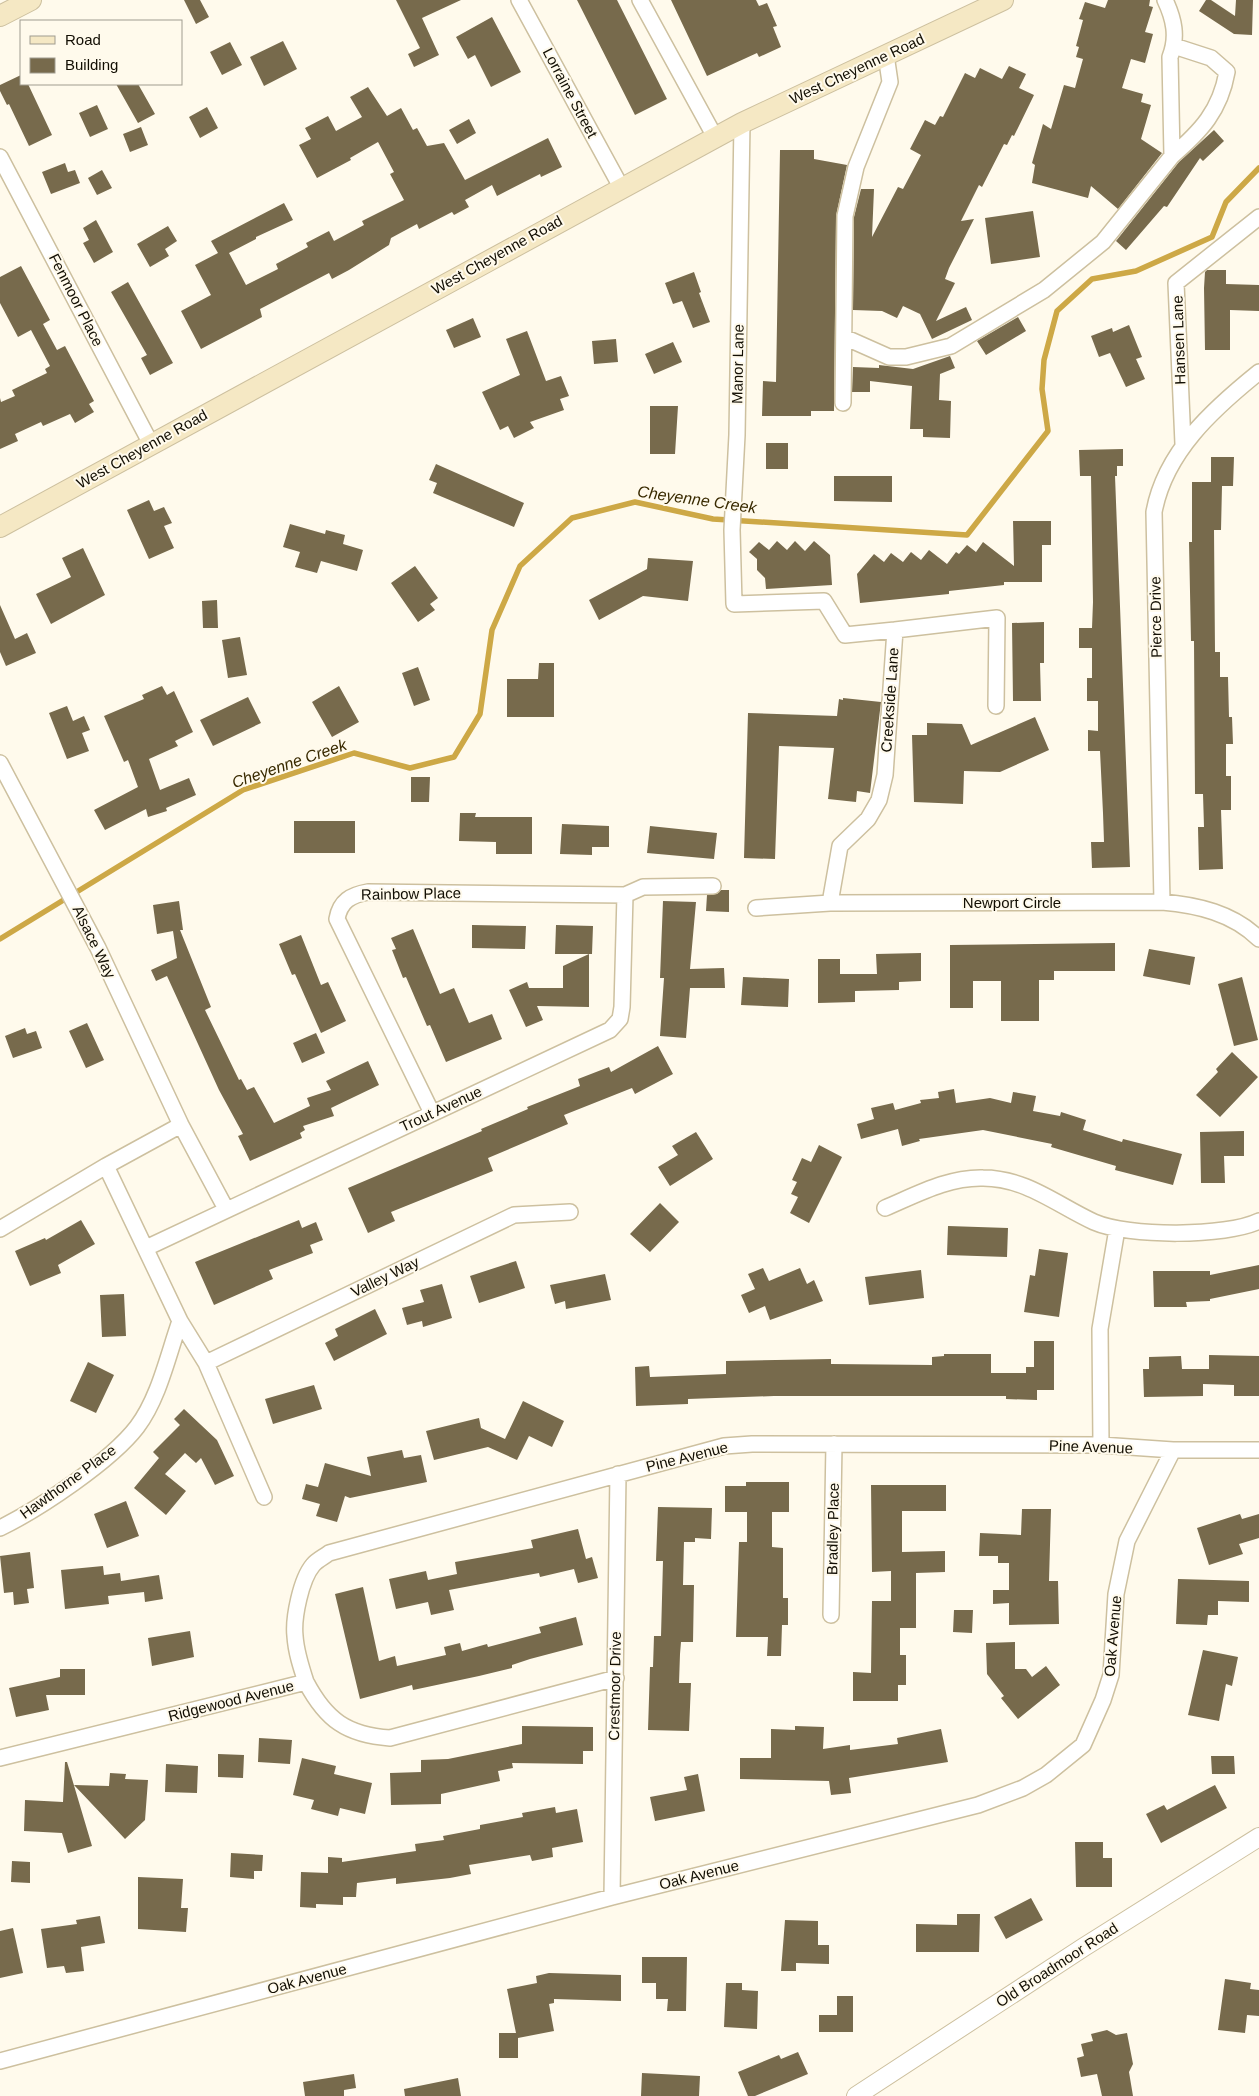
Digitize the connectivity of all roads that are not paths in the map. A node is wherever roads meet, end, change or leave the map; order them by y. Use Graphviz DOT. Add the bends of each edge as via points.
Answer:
graph roads {
  1 [pos="31,0"];
  2 [pos="520,0"];
  3 [pos="640,0"];
  4 [pos="1003,0"];
  5 [pos="1165,0"];
  6 [pos="0,16"];
  7 [pos="1174,46"];
  8 [pos="886,55"];
  9 [pos="742,123"];
  10 [pos="716,137"];
  11 [pos="1172,156"];
  12 [pos="0,157"];
  13 [pos="621,187"];
  14 [pos="1259,217"];
  15 [pos="844,337"];
  16 [pos="1259,372"];
  17 [pos="843,403"];
  18 [pos="151,444"];
  19 [pos="1184,444"];
  20 [pos="0,526"];
  21 [pos="734,604"];
  22 [pos="895,630"];
  23 [pos="996,706"];
  24 [pos="0,763"];
  25 [pos="713,886"];
  26 [pos="625,895"];
  27 [pos="1162,902"];
  28 [pos="830,903"];
  29 [pos="756,908"];
  30 [pos="1259,939"];
  31 [pos="432,1113"];
  32 [pos="182,1125"];
  33 [pos="106,1166"];
  34 [pos="885,1208"];
  35 [pos="226,1209"];
  36 [pos="570,1212"];
  37 [pos="1259,1221"];
  38 [pos="0,1229"];
  39 [pos="1117,1229"];
  40 [pos="146,1248"];
  41 [pos="180,1321"];
  42 [pos="206,1363"];
  43 [pos="834,1444"];
  44 [pos="1101,1445"];
  45 [pos="1173,1450"];
  46 [pos="1259,1450"];
  47 [pos="618,1474"];
  48 [pos="264,1497"];
  49 [pos="0,1528"];
  50 [pos="831,1615"];
  51 [pos="616,1678"];
  52 [pos="306,1682"];
  53 [pos="0,1758"];
  54 [pos="1259,1837"];
  55 [pos="612,1897"];
  56 [pos="0,2061"];
  57 [pos="856,2096"];
  1 -- 6 [label="main road"];
  2 -- 13 [label="street, Lorraine Street"];
  3 -- 10 [label="street"];
  4 -- 8 [label="main road, West Cheyenne Road"];
  5 -- 7 [label="street" via="1174,19"];
  7 -- 11 [label="street" via="1170,57"];
  7 -- 11 [label="street" via="1211,58 1227,72 1223,93 1212,115"];
  8 -- 9 [label="main road, West Cheyenne Road"];
  8 -- 15 [label="street" via="890,82 856,167 845,216"];
  9 -- 10 [label="main road, West Cheyenne Road"];
  9 -- 21 [label="street, Manor Lane" via="738,435 732,530"];
  10 -- 13 [label="main road, West Cheyenne Road"];
  11 -- 15 [label="street" via="1103,242 1044,290 951,346 906,357 889,357"];
  12 -- 18 [label="street, Fenmoor Place"];
  13 -- 18 [label="main road, West Cheyenne Road"];
  14 -- 19 [label="street, Hansen Lane" via="1176,283"];
  15 -- 17 [label="street"];
  16 -- 19 [label="street, Pierce Drive"];
  18 -- 20 [label="main road, West Cheyenne Road"];
  19 -- 27 [label="street, Pierce Drive" via="1158,490 1154,512"];
  21 -- 22 [label="street, Creekside Lane" via="824,601 845,635"];
  22 -- 23 [label="street" via="997,618"];
  22 -- 28 [label="street, Creekside Lane" via="885,775 881,792 868,819 840,846"];
  24 -- 32 [label="street, Alsace Way" via="98,948"];
  25 -- 26 [label="street, Rainbow Place" via="643,887"];
  26 -- 31 [label="street, Trout Avenue" via="620,1019 610,1030"];
  26 -- 31 [label="street, Rainbow Place" via="368,892 345,900 337,919"];
  27 -- 28 [label="street, Newport Circle"];
  27 -- 30 [label="street, Newport Circle" via="1214,912 1236,922"];
  28 -- 29 [label="street, Newport Circle"];
  31 -- 35 [label="street, Trout Avenue"];
  32 -- 33 [label="street"];
  32 -- 35 [label="street, Alsace Way"];
  33 -- 38 [label="street"];
  33 -- 40 [label="street"];
  34 -- 39 [label="street" via="962,1179 996,1178 1029,1187 1095,1222"];
  35 -- 40 [label="street, Trout Avenue"];
  36 -- 42 [label="street, Valley Way" via="514,1215"];
  37 -- 39 [label="street" via="1242,1228 1216,1232"];
  39 -- 44 [label="street" via="1100,1329"];
  40 -- 41 [label="street"];
  41 -- 42 [label="street"];
  41 -- 49 [label="street, Hawthorne Place" via="150,1405 137,1426 108,1456 31,1512"];
  42 -- 48 [label="street"];
  43 -- 44 [label="street, Pine Avenue"];
  43 -- 47 [label="street, Pine Avenue" via="724,1446"];
  43 -- 50 [label="street, Bradley Place"];
  44 -- 45 [label="street, Pine Avenue"];
  45 -- 46 [label="street, Pine Avenue"];
  45 -- 55 [label="street, Oak Avenue" via="1127,1541 1116,1594 1111,1675 1103,1700 1083,1745 1046,1776 978,1804"];
  47 -- 51 [label="street, Crestmoor Drive"];
  47 -- 52 [label="street, Pine Avenue" via="328,1553 313,1565 298,1605 294,1635"];
  51 -- 52 [label="street, Ridgewood Avenue" via="390,1738 350,1731 334,1721 316,1702"];
  51 -- 55 [label="street, Crestmoor Drive"];
  52 -- 53 [label="street, Ridgewood Avenue"];
  54 -- 57 [label="street, Old Broadmoor Road"];
  55 -- 56 [label="street, Oak Avenue"];
}
